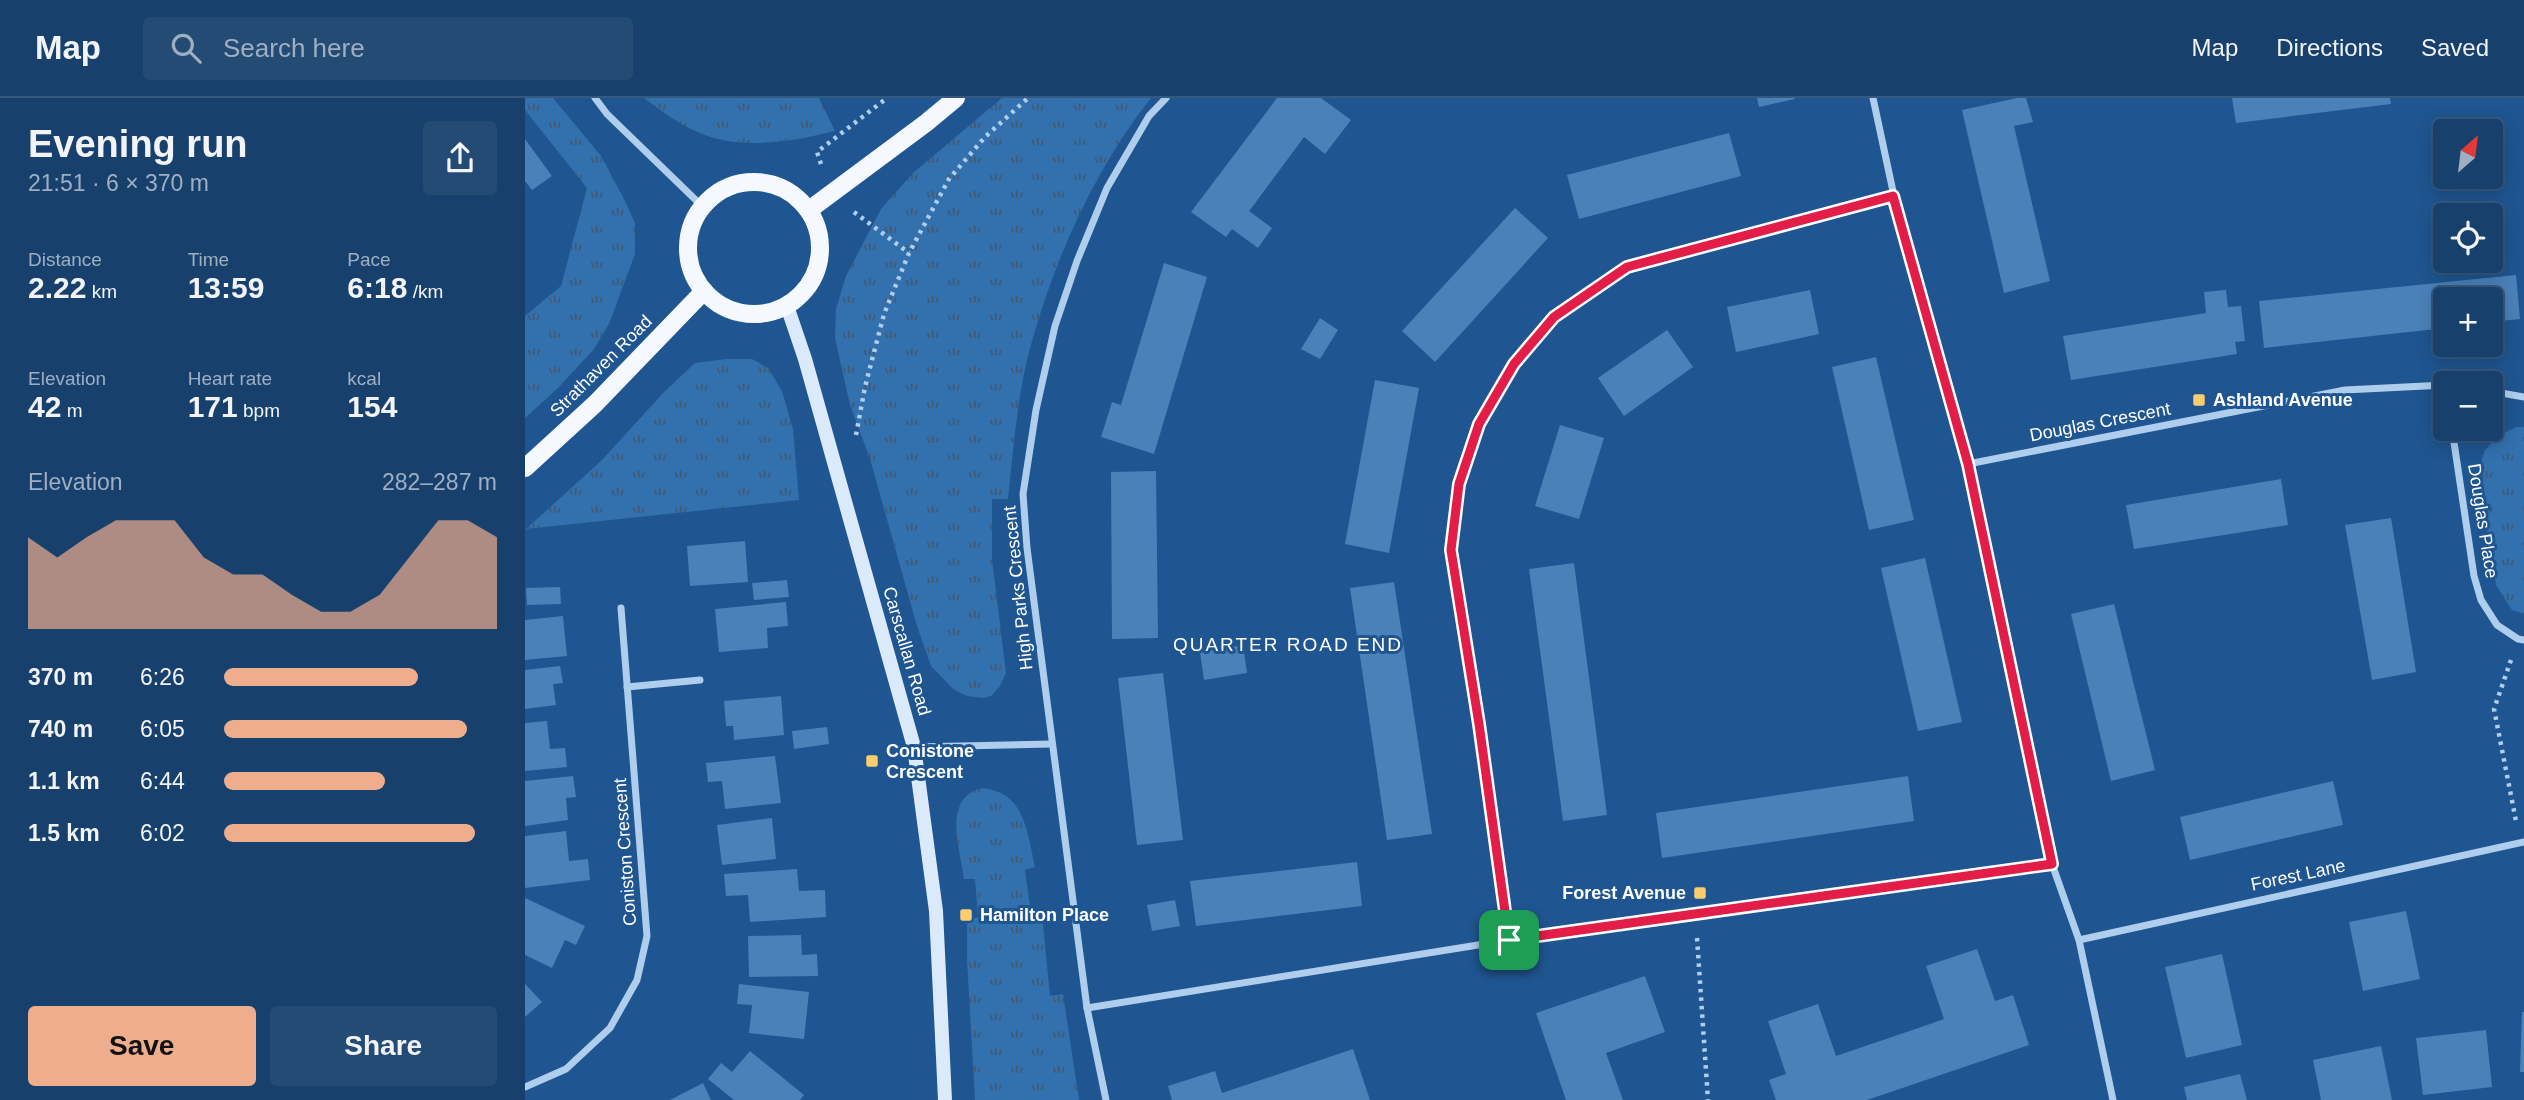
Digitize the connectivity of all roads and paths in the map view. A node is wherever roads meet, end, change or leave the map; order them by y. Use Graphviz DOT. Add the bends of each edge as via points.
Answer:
graph roads {
  1 [pos="595,98"];
  2 [pos="956,98"];
  3 [pos="1028,98"];
  4 [pos="1166,98"];
  5 [pos="1873,98"];
  6 [pos="1893,196"];
  7 [pos="703,207"];
  8 [pos="809,210"];
  9 [pos="704,291"];
  10 [pos="787,306"];
  11 [pos="2433,386"];
  12 [pos="2503,393"];
  13 [pos="2524,397"];
  14 [pos="856,436"];
  15 [pos="2454,441"];
  16 [pos="1968,464"];
  17 [pos="525,468"];
  18 [pos="621,608"];
  19 [pos="2521,640"];
  20 [pos="701,680"];
  21 [pos="627,687"];
  22 [pos="1052,744"];
  23 [pos="914,747"];
  24 [pos="2522,842"];
  25 [pos="2052,864"];
  26 [pos="1695,913"];
  27 [pos="1509,940"];
  28 [pos="2079,940"];
  29 [pos="1087,1008"];
  30 [pos="525,1087"];
  31 [pos="945,1100"];
  32 [pos="1106,1100"];
  33 [pos="1708,1100"];
  34 [pos="2113,1100"];
  1 -- 7 [label="street"];
  2 -- 8 [label="main road"];
  3 -- 14 [label="path" via="985,137 949,179 909,253 884,314"];
  4 -- 22 [label="street, High Parks Crescent" via="1149,116 1107,188 1055,326 1036,410 1023,494"];
  5 -- 6 [label="street"];
  6 -- 16 [label="street"];
  6 -- 27 [label="street" via="1627,267 1554,317 1514,364 1479,424 1459,484 1451,550"];
  7 -- 8 [label="main road" via="726,188 748,182 782,188"];
  7 -- 9 [label="main road" via="688,237 689,260"];
  8 -- 10 [label="main road" via="821,248 817,271 805,291"];
  9 -- 10 [label="main road" via="722,306 743,314 767,314"];
  9 -- 17 [label="main road, Strathaven Road" via="595,404"];
  10 -- 23 [label="street, Carscallan Road"];
  11 -- 16 [label="street, Douglas Crescent" via="2345,390"];
  12 -- 13 [label="street"];
  15 -- 19 [label="street, Douglas Place" via="2481,600 2497,625"];
  16 -- 25 [label="street"];
  18 -- 21 [label="street, Coniston Crescent"];
  19 -- 24 [label="path" via="2494,709"];
  20 -- 21 [label="street"];
  21 -- 30 [label="street, Coniston Crescent" via="647,936 637,981 610,1028 566,1069"];
  22 -- 23 [label="street"];
  22 -- 29 [label="street, High Parks Crescent"];
  23 -- 31 [label="street, Carscallan Road" via="936,911"];
  24 -- 28 [label="street, Forest Lane"];
  25 -- 26 [label="street"];
  25 -- 28 [label="street"];
  26 -- 27 [label="street"];
  26 -- 33 [label="path"];
  27 -- 29 [label="street"];
  28 -- 34 [label="street"];
  29 -- 32 [label="street, High Parks Crescent"];
}
